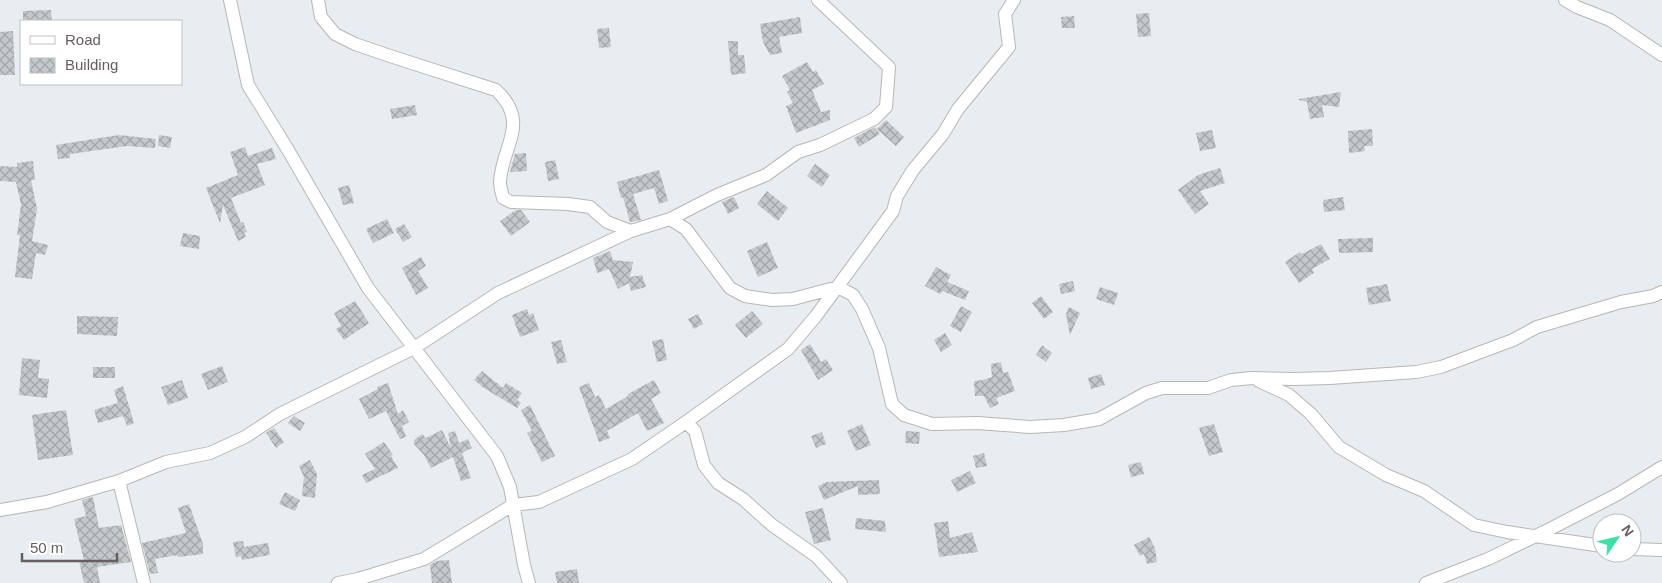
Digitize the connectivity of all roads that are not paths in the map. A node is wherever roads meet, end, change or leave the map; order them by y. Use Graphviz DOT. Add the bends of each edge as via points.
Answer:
graph roads {
  1 [pos="230,0"];
  2 [pos="318,0"];
  3 [pos="818,0"];
  4 [pos="1014,0"];
  5 [pos="1565,0"];
  6 [pos="1662,55"];
  7 [pos="670,219"];
  8 [pos="631,231"];
  9 [pos="838,287"];
  10 [pos="1662,292"];
  11 [pos="414,348"];
  12 [pos="1252,378"];
  13 [pos="686,422"];
  14 [pos="1662,467"];
  15 [pos="119,481"];
  16 [pos="513,505"];
  17 [pos="0,510"];
  18 [pos="1535,536"];
  19 [pos="1592,545"];
  20 [pos="1642,549"];
  21 [pos="1662,550"];
  22 [pos="144,583"];
  23 [pos="338,583"];
  24 [pos="529,583"];
  25 [pos="842,583"];
  26 [pos="1426,583"];
  1 -- 11 [label="street" via="248,85 368,288"];
  2 -- 8 [label="street" via="321,17 335,34 355,44 496,90 506,99 512,113 513,132 500,183 503,198 511,202 590,207 607,222"];
  3 -- 7 [label="street" via="888,67 886,107 874,119 798,152 766,175"];
  4 -- 9 [label="street" via="1005,14 1009,47 913,170 897,196 893,211"];
  5 -- 6 [label="street" via="1576,8 1610,20"];
  7 -- 8 [label="street"];
  7 -- 9 [label="street" via="686,229 730,288 745,296 793,299"];
  8 -- 11 [label="street" via="498,293"];
  9 -- 12 [label="street" via="853,295 862,309 879,348 892,404 904,415 932,424 1064,425 1100,419 1146,393 1162,388 1208,388"];
  9 -- 13 [label="street" via="788,349"];
  10 -- 12 [label="street" via="1537,327 1513,340 1441,367 1339,378"];
  11 -- 15 [label="street" via="280,414 244,437 210,453 166,462"];
  11 -- 16 [label="street" via="497,456"];
  12 -- 18 [label="street" via="1288,395 1311,414 1339,447 1386,475 1424,491 1474,525"];
  13 -- 16 [label="street" via="632,459 539,502"];
  13 -- 25 [label="street" via="695,432 704,465 718,483 816,556"];
  14 -- 18 [label="street" via="1618,494"];
  15 -- 17 [label="street" via="47,502"];
  15 -- 22 [label="street"];
  16 -- 23 [label="street" via="424,559"];
  16 -- 24 [label="street"];
  18 -- 19 [label="street"];
  18 -- 26 [label="street" via="1488,559"];
  20 -- 21 [label="street"];
}
